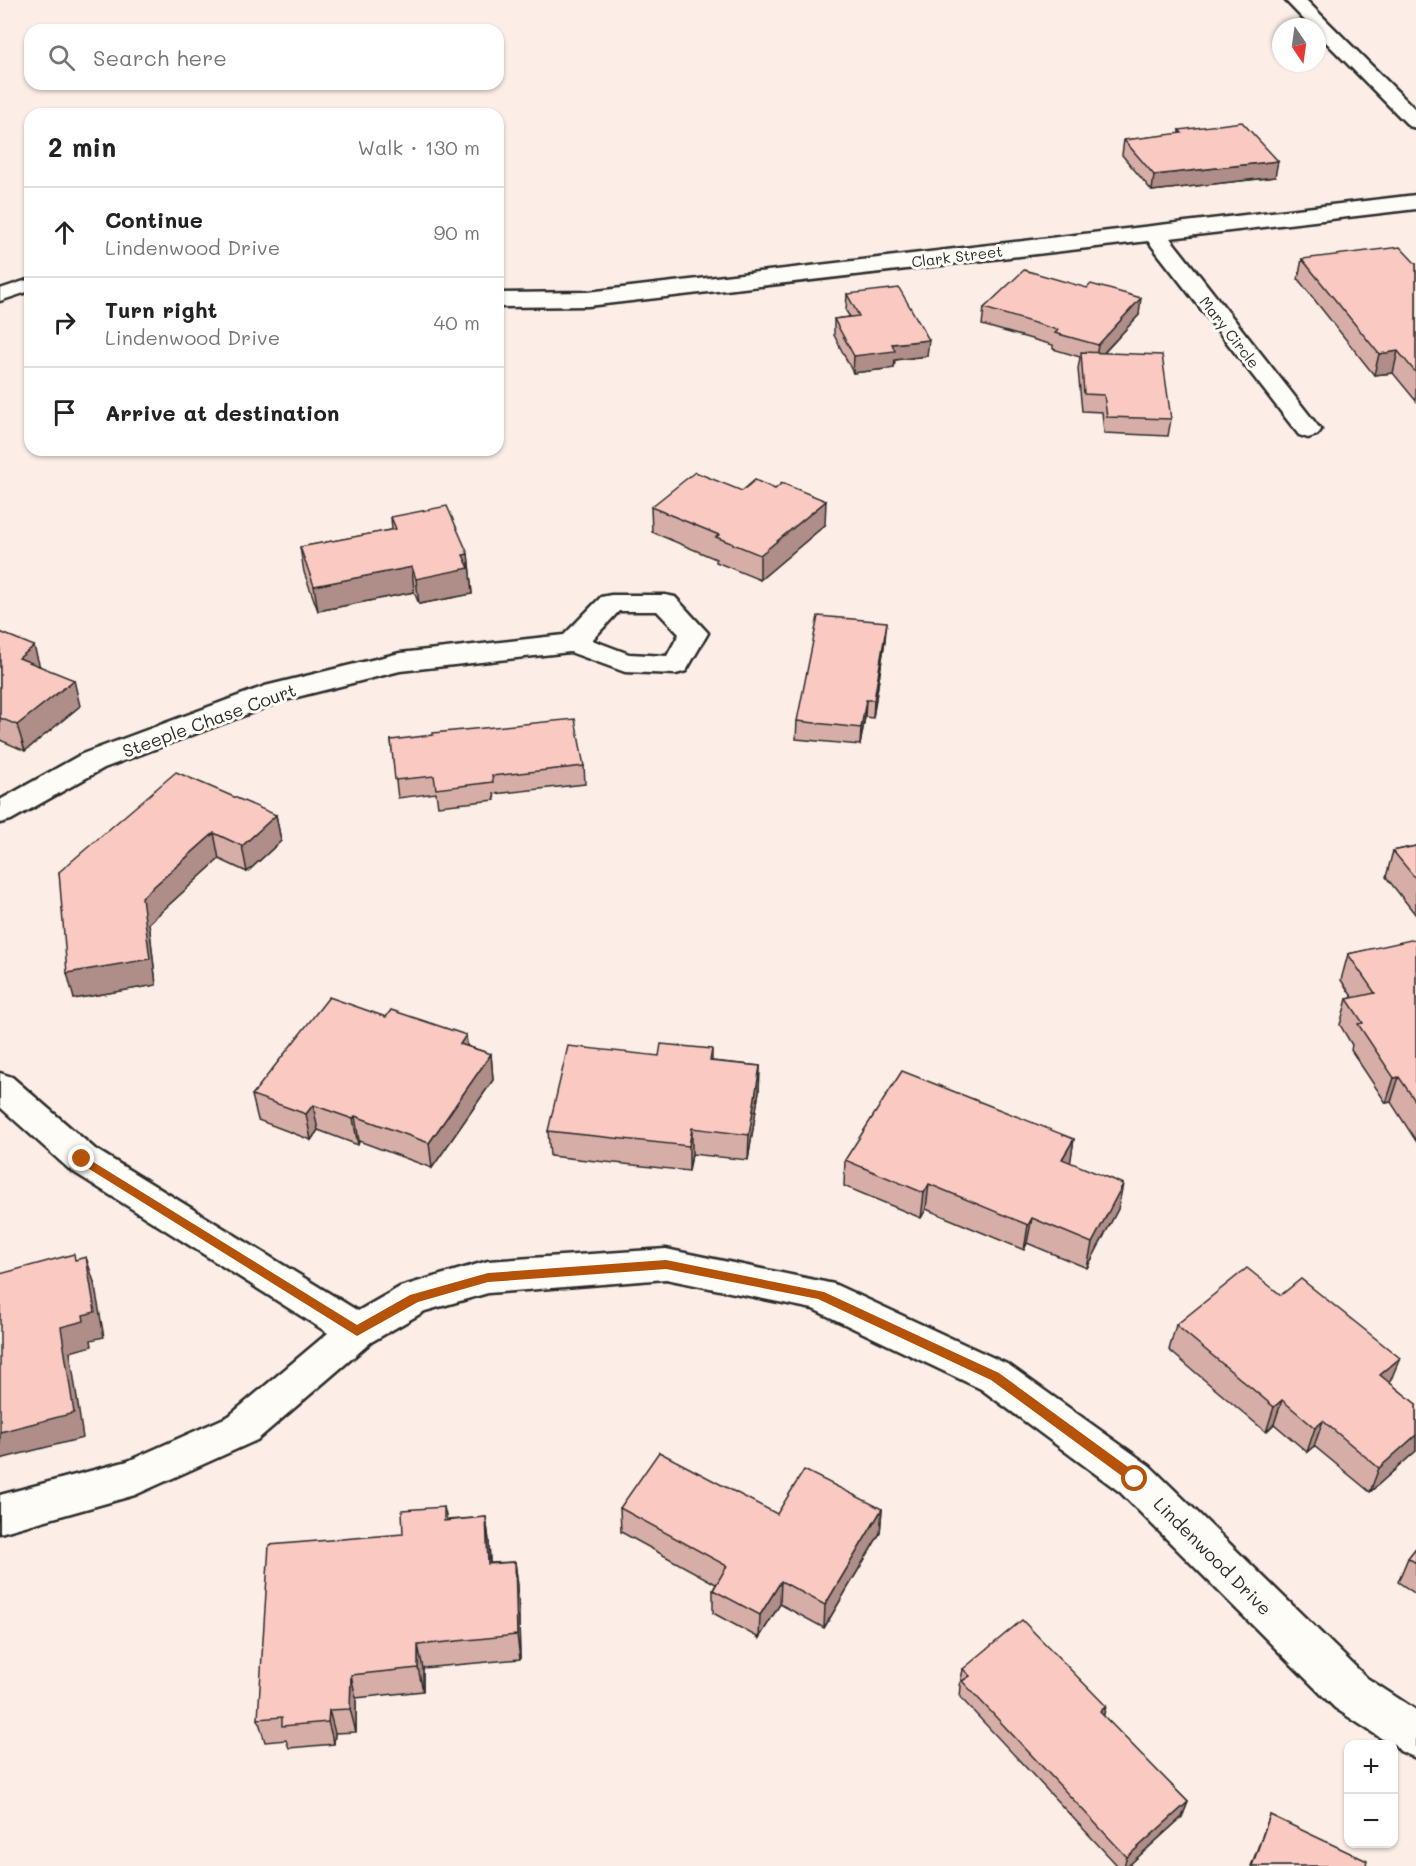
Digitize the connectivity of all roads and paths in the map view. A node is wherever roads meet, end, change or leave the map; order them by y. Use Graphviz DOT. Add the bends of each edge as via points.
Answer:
graph roads {
  1 [pos="1295,0"];
  2 [pos="1416,122"];
  3 [pos="1416,202"];
  4 [pos="1154,233"];
  5 [pos="24,287"];
  6 [pos="0,295"];
  7 [pos="504,300"];
  8 [pos="1308,430"];
  9 [pos="573,643"];
  10 [pos="0,813"];
  11 [pos="0,1086"];
  12 [pos="357,1331"];
  13 [pos="0,1514"];
  14 [pos="1416,1736"];
  1 -- 2 [label="street"];
  3 -- 4 [label="street, Clark Street"];
  4 -- 7 [label="street, Clark Street" via="588,299"];
  4 -- 8 [label="street, Mary Circle"];
  5 -- 6 [label="lane"];
  9 -- 10 [label="street, Steeple Chase Court" via="400,662 275,693 93,761"];
  11 -- 12 [label="street" via="82,1159"];
  12 -- 13 [label="street, Lindenwood Drive" via="243,1428 135,1477"];
  12 -- 14 [label="street, Lindenwood Drive" via="414,1298 488,1277 666,1264 820,1295 995,1377 1135,1479 1351,1693"];
}
